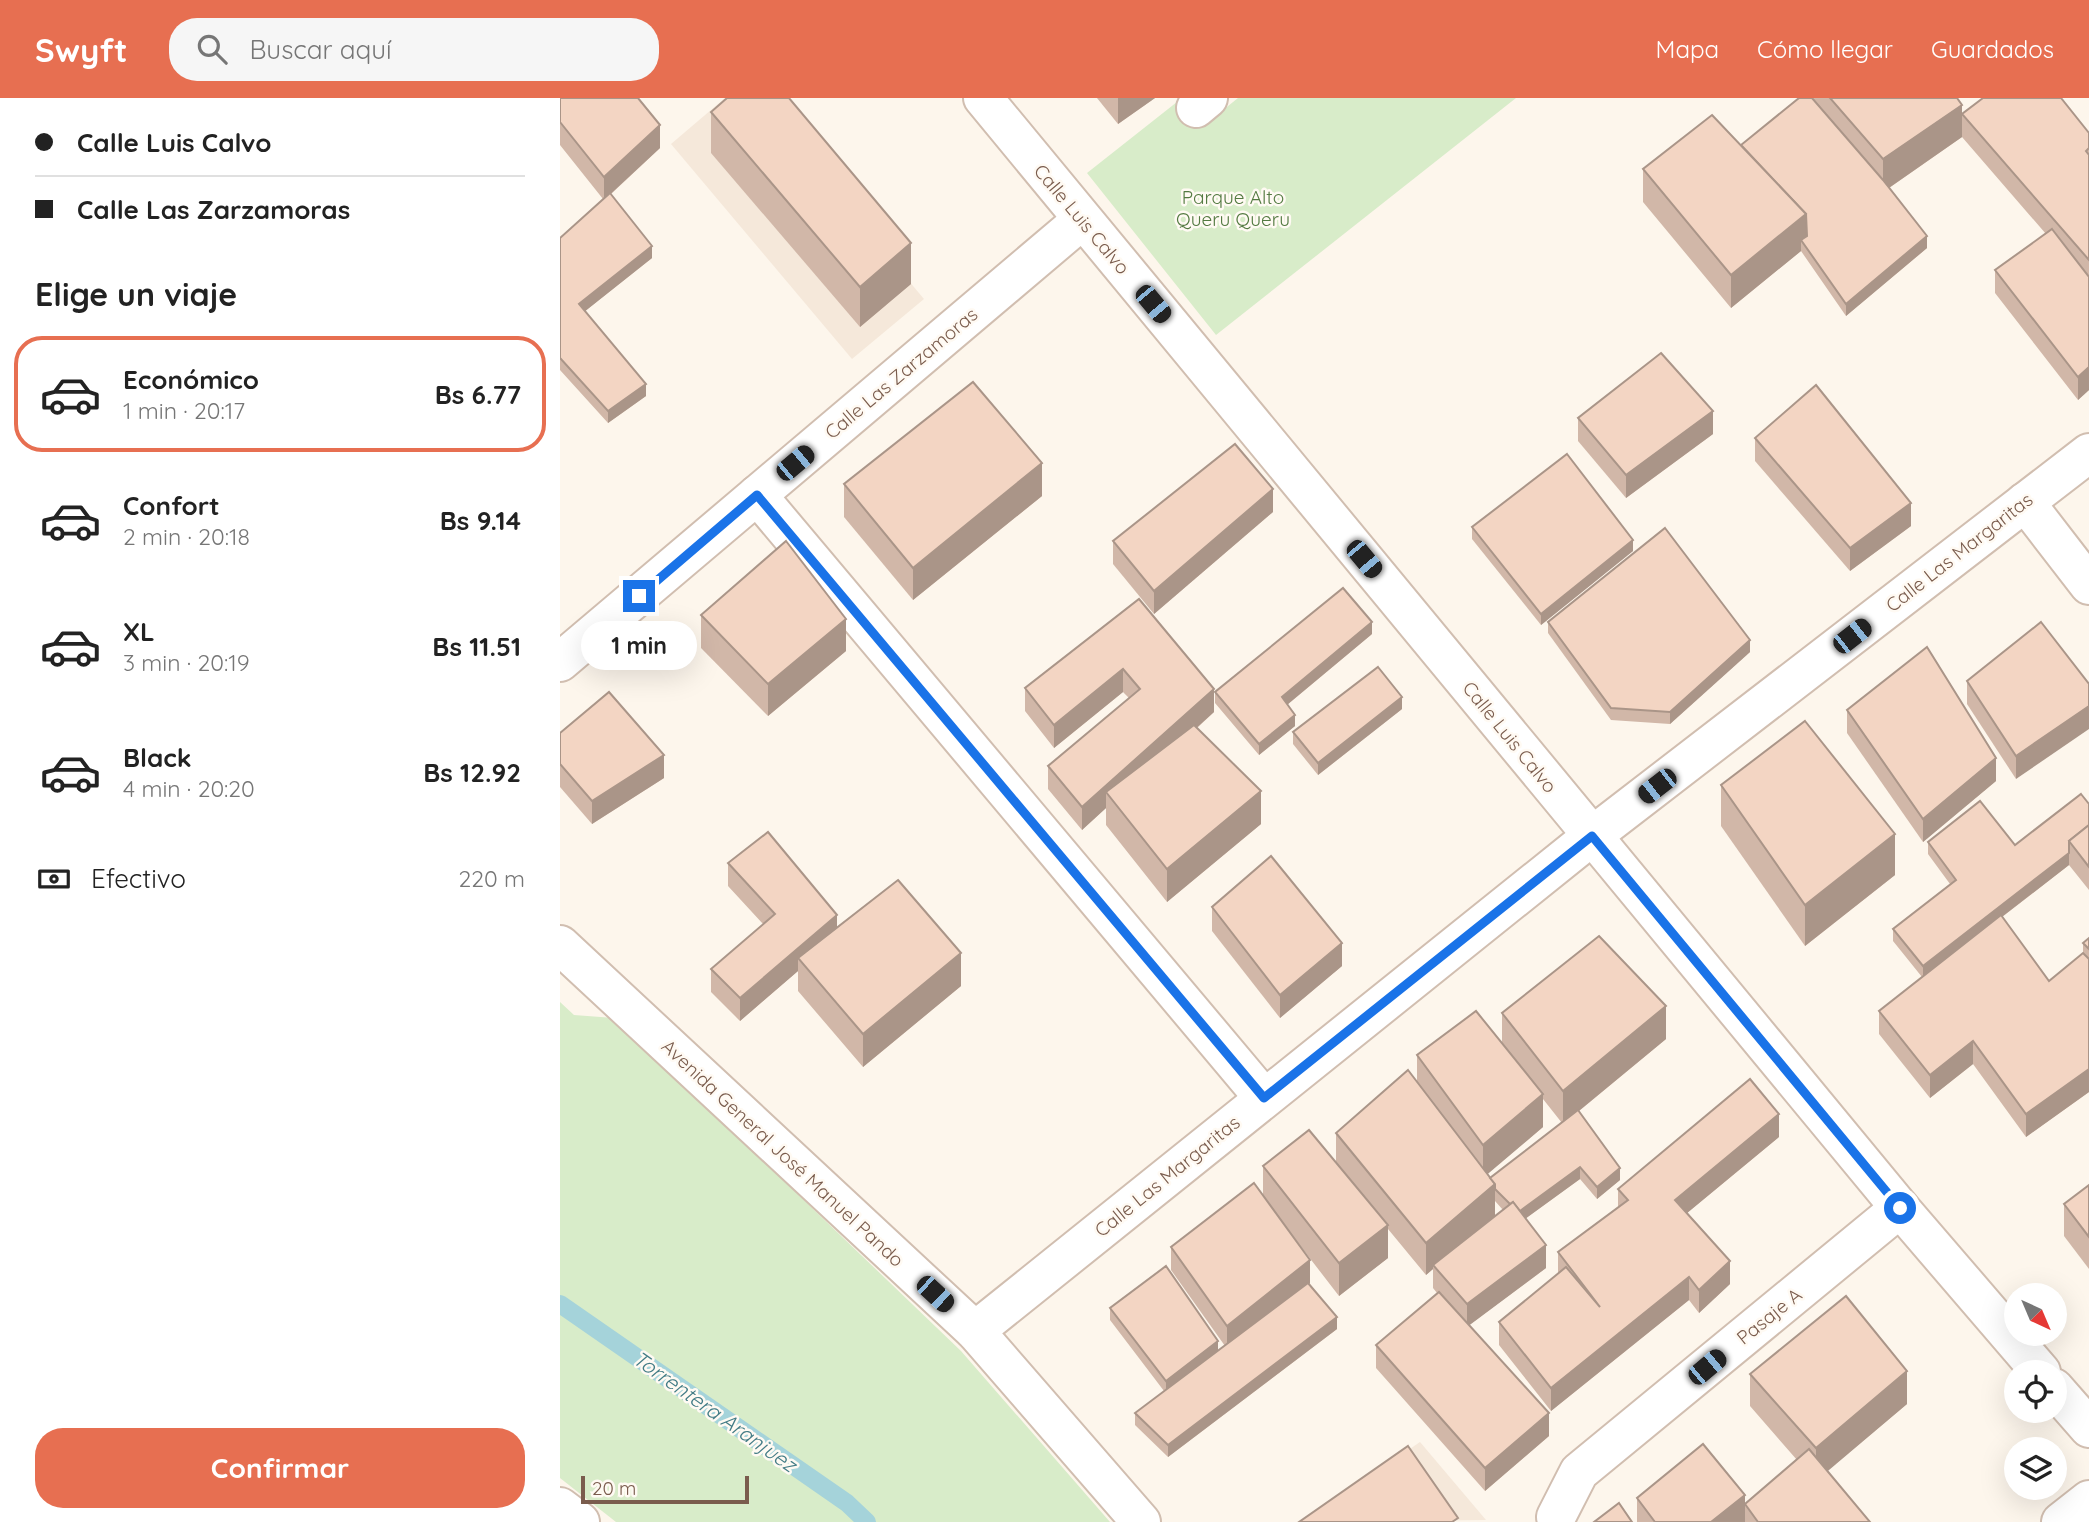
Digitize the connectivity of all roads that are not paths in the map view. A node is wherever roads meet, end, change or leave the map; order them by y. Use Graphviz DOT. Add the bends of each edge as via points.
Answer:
graph roads {
  1 [pos="983,98"];
  2 [pos="1082,220"];
  3 [pos="2089,453"];
  4 [pos="757,495"];
  5 [pos="2025,502"];
  6 [pos="2089,585"];
  7 [pos="560,662"];
  8 [pos="1592,836"];
  9 [pos="560,945"];
  10 [pos="1264,1098"];
  11 [pos="1900,1208"];
  12 [pos="975,1331"];
  13 [pos="2031,1360"];
  14 [pos="2067,1403"];
  15 [pos="2089,1428"];
  16 [pos="2089,1500"];
  17 [pos="560,1507"];
  18 [pos="1556,1517"];
  19 [pos="580,1522"];
  20 [pos="1141,1522"];
  21 [pos="2061,1522"];
  1 -- 2 [label="street, Calle Luis Calvo"];
  2 -- 4 [label="street, Calle Las Zarzamoras"];
  2 -- 8 [label="street, Calle Luis Calvo"];
  3 -- 5 [label="street, Calle Las Margaritas"];
  4 -- 7 [label="street, Calle Las Zarzamoras"];
  4 -- 10 [label="street"];
  5 -- 6 [label="street"];
  5 -- 8 [label="street, Calle Las Margaritas"];
  8 -- 10 [label="street, Calle Las Margaritas"];
  8 -- 11 [label="street, Calle Luis Calvo"];
  9 -- 12 [label="street, Avenida General José Manuel Pando"];
  10 -- 12 [label="street, Calle Las Margaritas"];
  11 -- 13 [label="street, Calle Luis Calvo"];
  11 -- 18 [label="street, Pasaje A" via="1579,1472"];
  12 -- 20 [label="street, Avenida General José Manuel Pando"];
  14 -- 15 [label="street"];
  16 -- 21 [label="street"];
  17 -- 19 [label="street"];
}
